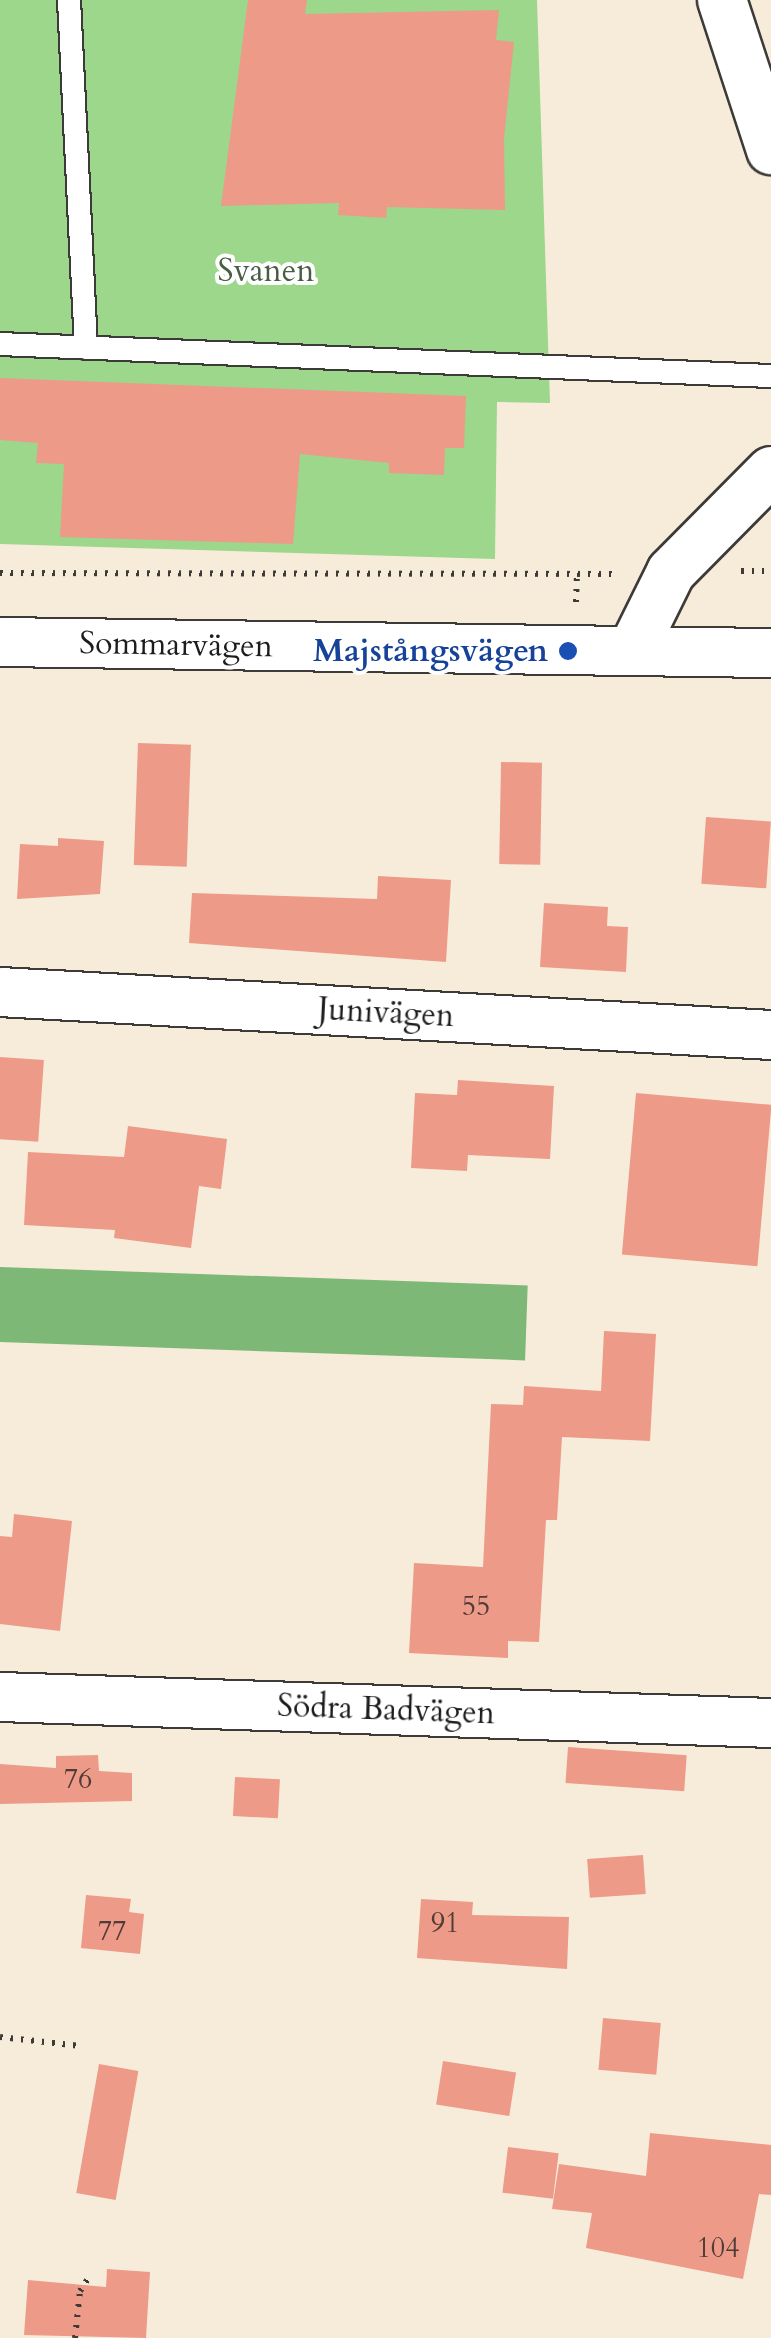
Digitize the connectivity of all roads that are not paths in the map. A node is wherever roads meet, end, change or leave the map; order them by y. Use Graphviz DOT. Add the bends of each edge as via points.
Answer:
graph roads {
  1 [pos="68,0"];
  2 [pos="722,0"];
  3 [pos="771,150"];
  4 [pos="0,344"];
  5 [pos="86,348"];
  6 [pos="771,376"];
  7 [pos="771,471"];
  8 [pos="0,642"];
  9 [pos="632,651"];
  10 [pos="771,653"];
  11 [pos="0,992"];
  12 [pos="771,1034"];
  13 [pos="0,1697"];
  14 [pos="771,1723"];
  1 -- 5 [label="lane"];
  2 -- 3 [label="street"];
  4 -- 5 [label="lane"];
  5 -- 6 [label="lane"];
  7 -- 9 [label="street" via="670,572"];
  8 -- 9 [label="street, Sommarvägen"];
  9 -- 10 [label="street, Sommarvägen"];
  11 -- 12 [label="street, Junivägen"];
  13 -- 14 [label="street, Södra Badvägen"];
}
